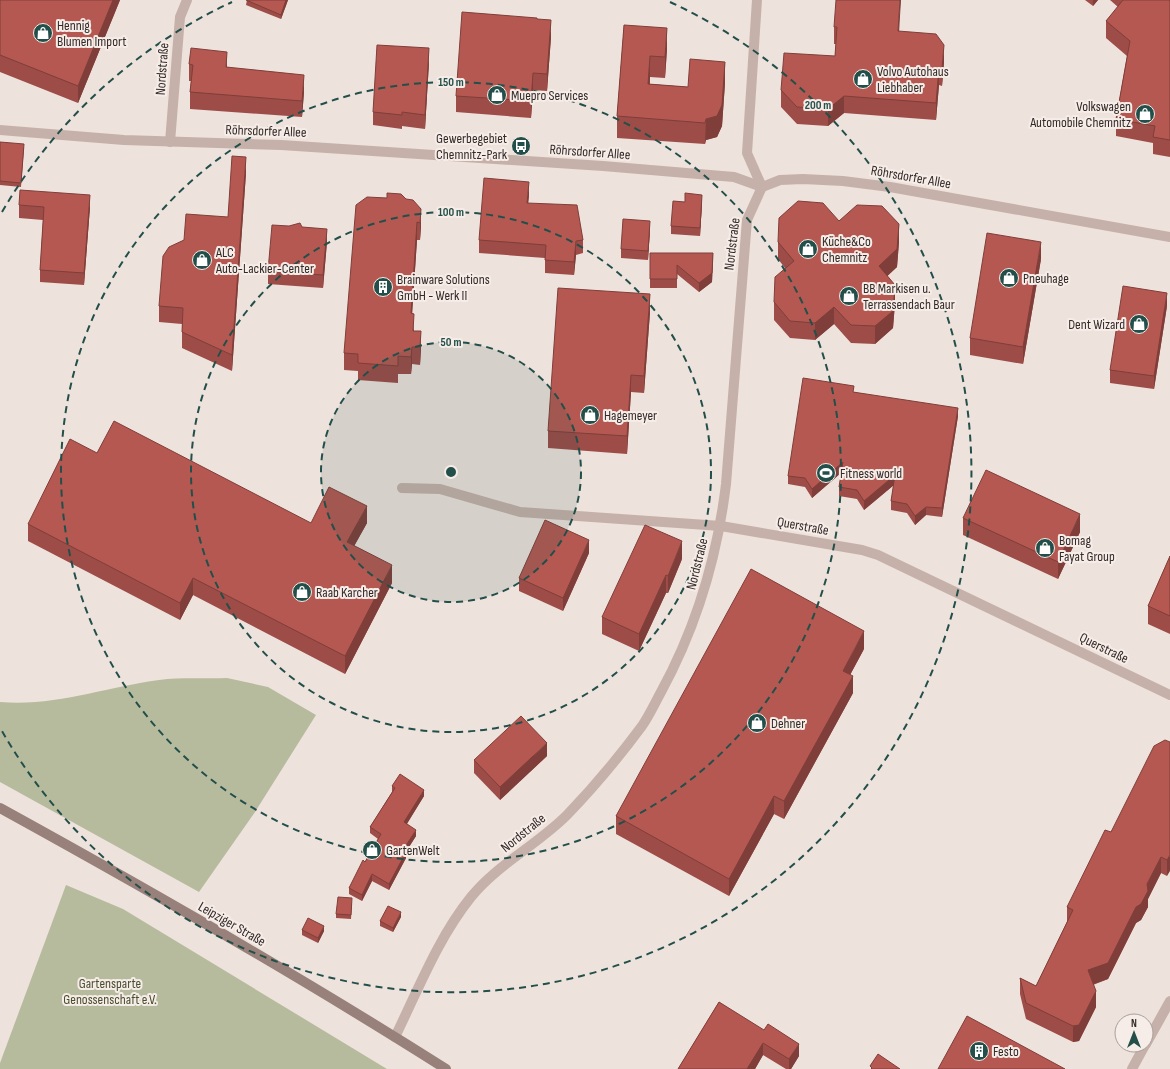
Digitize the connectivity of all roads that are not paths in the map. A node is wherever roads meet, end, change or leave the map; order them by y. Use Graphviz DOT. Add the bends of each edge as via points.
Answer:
graph roads {
  1 [pos="187,0"];
  2 [pos="757,0"];
  3 [pos="0,130"];
  4 [pos="170,142"];
  5 [pos="762,187"];
  6 [pos="1170,237"];
  7 [pos="402,488"];
  8 [pos="721,526"];
  9 [pos="1170,695"];
  10 [pos="0,808"];
  11 [pos="1170,1001"];
  12 [pos="1154,1030"];
  13 [pos="395,1037"];
  14 [pos="1141,1053"];
  15 [pos="446,1069"];
  16 [pos="1132,1069"];
  1 -- 4 [label="street, Nordstraße" via="180,17"];
  2 -- 5 [label="street" via="747,153"];
  3 -- 4 [label="street, Röhrsdorfer Allee"];
  4 -- 5 [label="street, Röhrsdorfer Allee" via="281,145 603,166 734,177"];
  5 -- 6 [label="street, Röhrsdorfer Allee" via="780,180 803,178 843,181 890,187"];
  5 -- 8 [label="street, Nordstraße" via="748,220"];
  7 -- 8 [label="street, Querstraße" via="440,489 520,512"];
  8 -- 9 [label="street, Querstraße" via="862,550 878,555"];
  8 -- 13 [label="street, Nordstraße" via="703,598 676,664 643,726 566,816 502,867 472,897 455,920"];
  10 -- 13 [label="main road, Leipziger Straße" via="130,880"];
  11 -- 12 [label="street"];
  13 -- 15 [label="main road, Leipziger Straße"];
  14 -- 16 [label="street"];
}
